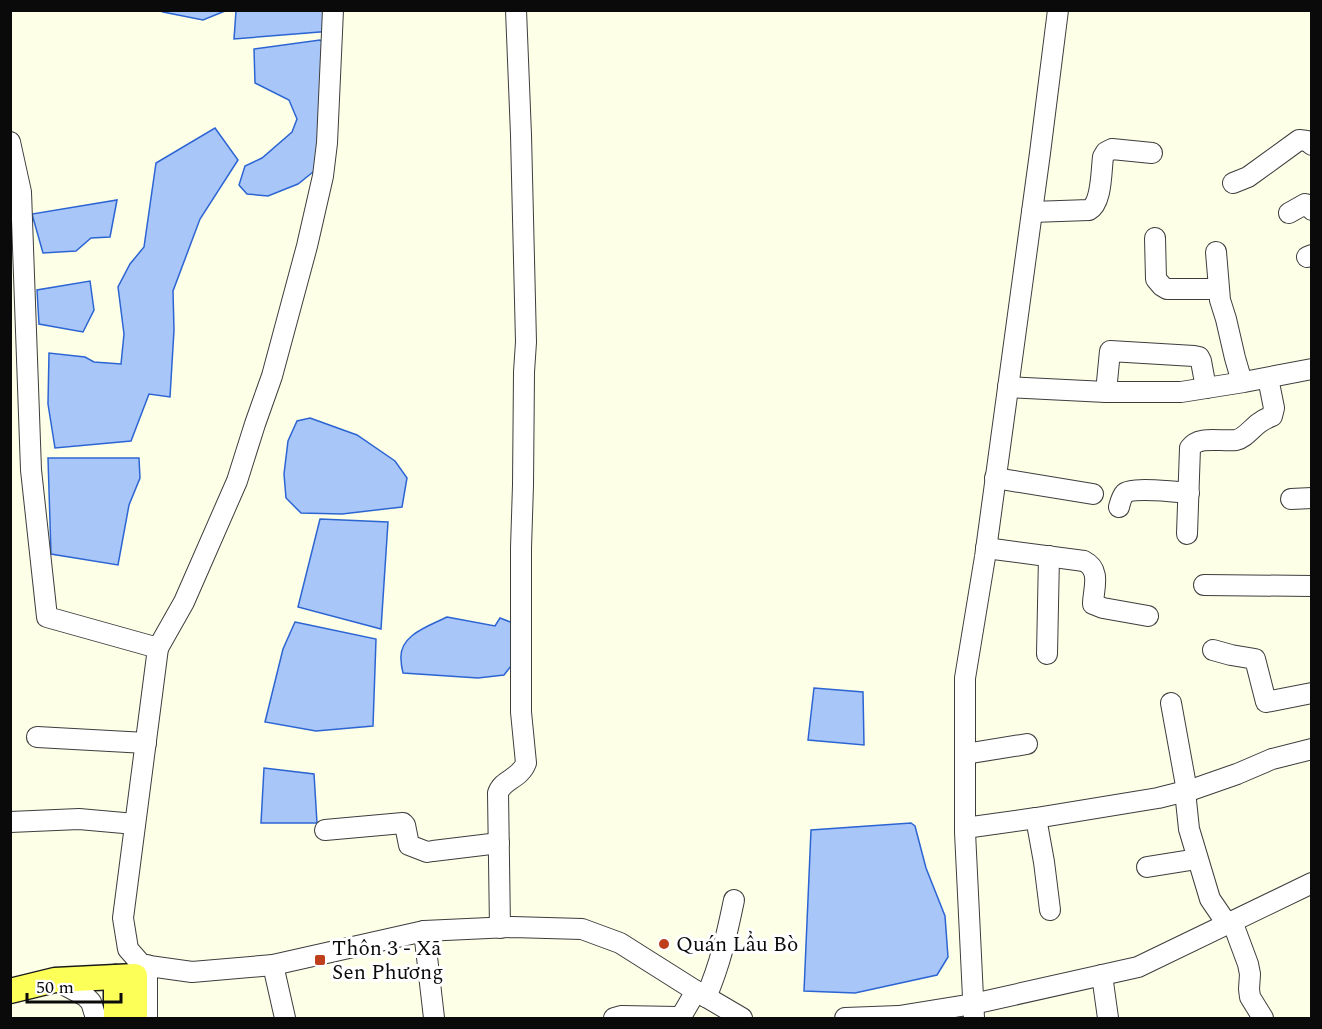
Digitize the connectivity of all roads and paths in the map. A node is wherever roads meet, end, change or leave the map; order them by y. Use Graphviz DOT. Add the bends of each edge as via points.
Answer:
graph roads {
  1 [pos="333,10"];
  2 [pos="516,10"];
  3 [pos="1058,10"];
  4 [pos="10,142"];
  5 [pos="1311,144"];
  6 [pos="1152,153"];
  7 [pos="1233,183"];
  8 [pos="1311,210"];
  9 [pos="1032,212"];
  10 [pos="1289,213"];
  11 [pos="1155,238"];
  12 [pos="1216,252"];
  13 [pos="1218,289"];
  14 [pos="1311,369"];
  15 [pos="1268,378"];
  16 [pos="1242,382"];
  17 [pos="1008,387"];
  18 [pos="1206,388"];
  19 [pos="1106,392"];
  20 [pos="995,478"];
  21 [pos="1189,493"];
  22 [pos="1093,494"];
  23 [pos="1311,498"];
  24 [pos="1292,499"];
  25 [pos="1119,507"];
  26 [pos="1187,534"];
  27 [pos="986,548"];
  28 [pos="1049,556"];
  29 [pos="1204,585"];
  30 [pos="1311,586"];
  31 [pos="1148,616"];
  32 [pos="158,648"];
  33 [pos="1213,650"];
  34 [pos="1047,654"];
  35 [pos="1311,693"];
  36 [pos="1171,702"];
  37 [pos="37,737"];
  38 [pos="146,743"];
  39 [pos="1028,744"];
  40 [pos="1311,748"];
  41 [pos="965,754"];
  42 [pos="1186,791"];
  43 [pos="1036,818"];
  44 [pos="10,822"];
  45 [pos="135,825"];
  46 [pos="965,828"];
  47 [pos="325,830"];
  48 [pos="499,843"];
  49 [pos="1197,859"];
  50 [pos="1146,867"];
  51 [pos="1311,883"];
  52 [pos="734,900"];
  53 [pos="1050,910"];
  54 [pos="1230,922"];
  55 [pos="500,928"];
  56 [pos="424,931"];
  57 [pos="273,965"];
  58 [pos="135,971"];
  59 [pos="1102,975"];
  60 [pos="55,980"];
  61 [pos="10,991"];
  62 [pos="701,994"];
  63 [pos="973,1012"];
  64 [pos="735,1016"];
  65 [pos="96,1018"];
  66 [pos="116,1018"];
  67 [pos="135,1018"];
  68 [pos="147,1018"];
  69 [pos="285,1018"];
  70 [pos="434,1018"];
  71 [pos="614,1018"];
  72 [pos="845,1018"];
  73 [pos="1108,1018"];
  74 [pos="1263,1018"];
  1 -- 32 [label="street" via="323,176 272,376 237,481 184,602"];
  2 -- 48 [label="street" via="526,342 521,712 526,763 520,775 499,789"];
  3 -- 9 [label="street"];
  4 -- 32 [label="street" via="21,192 31,470 47,618"];
  5 -- 7 [label="street" via="1299,140 1248,177"];
  6 -- 9 [label="street" via="1113,149 1107,152 1097,200 1089,210"];
  8 -- 10 [label="street" via="1305,204"];
  9 -- 17 [label="street"];
  11 -- 13 [label="street" via="1156,279 1162,286"];
  12 -- 13 [label="street"];
  13 -- 16 [label="street"];
  14 -- 15 [label="street"];
  15 -- 16 [label="street"];
  15 -- 21 [label="street" via="1272,416 1239,439 1192,445"];
  16 -- 18 [label="street"];
  17 -- 19 [label="street"];
  17 -- 20 [label="street"];
  18 -- 19 [label="street"];
  18 -- 19 [label="street" via="1199,357 1110,351"];
  20 -- 22 [label="street"];
  20 -- 27 [label="street"];
  21 -- 25 [label="street" via="1130,490"];
  21 -- 26 [label="street"];
  23 -- 24 [label="street"];
  27 -- 28 [label="street"];
  27 -- 41 [label="street" via="965,678"];
  28 -- 31 [label="street" via="1090,564 1096,606"];
  28 -- 34 [label="street"];
  29 -- 30 [label="street"];
  32 -- 38 [label="street"];
  33 -- 35 [label="street" via="1255,658 1266,702"];
  36 -- 42 [label="street"];
  37 -- 38 [label="street"];
  38 -- 45 [label="street"];
  39 -- 41 [label="street"];
  40 -- 42 [label="street"];
  41 -- 46 [label="street"];
  42 -- 43 [label="street"];
  42 -- 49 [label="street"];
  43 -- 46 [label="street"];
  43 -- 53 [label="street"];
  44 -- 45 [label="street" via="79,819"];
  45 -- 58 [label="street" via="123,918"];
  46 -- 63 [label="street"];
  47 -- 48 [label="street" via="403,823 409,845 427,852"];
  48 -- 55 [label="street"];
  49 -- 50 [label="street"];
  49 -- 54 [label="street" via="1210,899"];
  51 -- 54 [label="street"];
  52 -- 62 [label="street" via="715,977"];
  54 -- 59 [label="street" via="1138,967"];
  54 -- 74 [label="street" via="1248,964 1250,997"];
  55 -- 56 [label="street"];
  55 -- 62 [label="street" via="582,929 620,943"];
  56 -- 57 [label="street"];
  56 -- 70 [label="street"];
  57 -- 58 [label="street" via="192,972"];
  57 -- 69 [label="street"];
  58 -- 60 [label="main road"];
  58 -- 66 [label="main road"];
  58 -- 67 [label="main road"];
  58 -- 68 [label="street"];
  59 -- 63 [label="street"];
  59 -- 73 [label="street"];
  60 -- 61 [label="main road"];
  60 -- 65 [label="street" via="85,996"];
  62 -- 64 [label="street"];
  62 -- 71 [label="street" via="677,1017"];
  63 -- 72 [label="street"];
}
